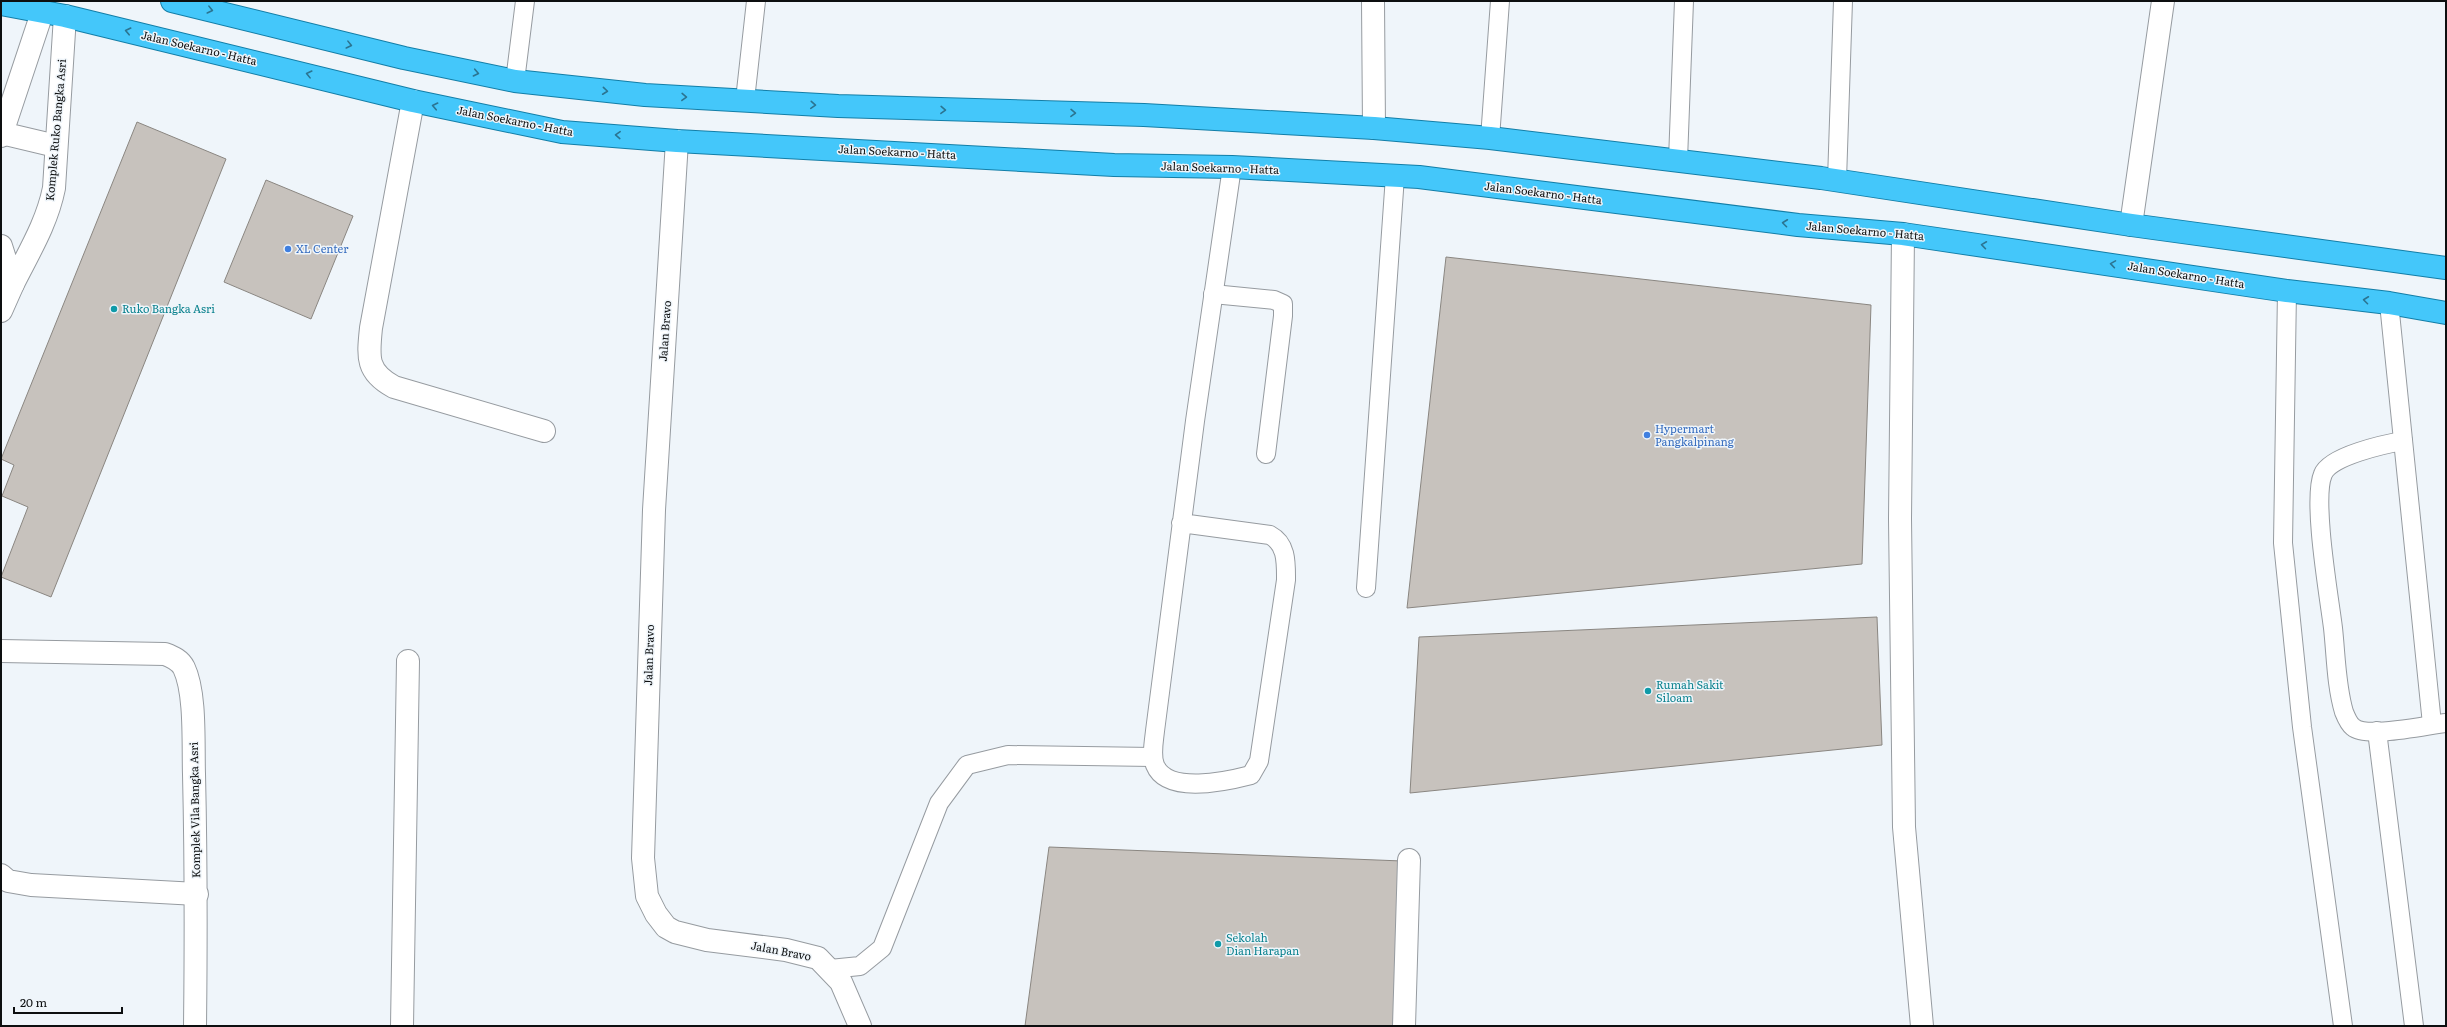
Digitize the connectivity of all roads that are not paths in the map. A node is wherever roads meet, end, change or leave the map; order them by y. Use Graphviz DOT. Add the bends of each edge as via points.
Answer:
graph roads {
  1 [pos="172,1"];
  2 [pos="525,1"];
  3 [pos="756,1"];
  4 [pos="1373,1"];
  5 [pos="1500,1"];
  6 [pos="1684,1"];
  7 [pos="1843,1"];
  8 [pos="2163,1"];
  9 [pos="1,4"];
  10 [pos="42,13"];
  11 [pos="65,16"];
  12 [pos="515,81"];
  13 [pos="745,100"];
  14 [pos="413,101"];
  15 [pos="1374,128"];
  16 [pos="1,135"];
  17 [pos="1490,138"];
  18 [pos="677,141"];
  19 [pos="56,146"];
  20 [pos="1678,160"];
  21 [pos="1232,167"];
  22 [pos="1395,176"];
  23 [pos="1837,180"];
  24 [pos="2132,225"];
  25 [pos="1903,234"];
  26 [pos="1,246"];
  27 [pos="2446,268"];
  28 [pos="13,284"];
  29 [pos="2286,291"];
  30 [pos="1213,294"];
  31 [pos="2389,303"];
  32 [pos="1,311"];
  33 [pos="2446,313"];
  34 [pos="544,431"];
  35 [pos="2403,441"];
  36 [pos="1266,454"];
  37 [pos="1181,523"];
  38 [pos="1366,588"];
  39 [pos="1,651"];
  40 [pos="408,660"];
  41 [pos="2439,724"];
  42 [pos="2377,731"];
  43 [pos="1153,757"];
  44 [pos="1409,860"];
  45 [pos="1,875"];
  46 [pos="197,894"];
  47 [pos="830,969"];
  48 [pos="195,1026"];
  49 [pos="402,1026"];
  50 [pos="860,1026"];
  51 [pos="1404,1026"];
  52 [pos="1922,1026"];
  53 [pos="2343,1026"];
  54 [pos="2414,1026"];
  1 -- 12 [label="highway, one-way" via="404,58"];
  2 -- 12 [label="lane"];
  3 -- 13 [label="lane"];
  4 -- 15 [label="street"];
  5 -- 17 [label="lane"];
  6 -- 20 [label="lane"];
  7 -- 23 [label="lane"];
  8 -- 24 [label="street"];
  9 -- 10 [label="highway, Jalan Soekarno - Hatta"];
  10 -- 11 [label="highway, Jalan Soekarno - Hatta"];
  10 -- 16 [label="street"];
  14 -- 11 [label="highway, Jalan Soekarno - Hatta, one-way"];
  11 -- 19 [label="street, Komplek Ruko Bangka Asri"];
  12 -- 13 [label="highway, one-way" via="645,95"];
  13 -- 15 [label="highway, one-way" via="861,107 1144,115"];
  18 -- 14 [label="highway, Jalan Soekarno - Hatta, one-way" via="562,132"];
  14 -- 34 [label="street" via="371,328 369,350 372,369 380,379 394,387"];
  15 -- 17 [label="highway"];
  16 -- 19 [label="street"];
  17 -- 20 [label="highway"];
  18 -- 21 [label="highway, Jalan Soekarno - Hatta" via="1114,165"];
  18 -- 47 [label="street, Jalan Bravo" via="654,518 643,858 647,896 666,927 675,932 707,940 786,950 818,958"];
  19 -- 28 [label="street, Komplek Ruko Bangka Asri" via="54,188 47,219"];
  20 -- 23 [label="highway"];
  21 -- 22 [label="highway, Jalan Soekarno - Hatta"];
  21 -- 30 [label="lane"];
  25 -- 22 [label="highway, Jalan Soekarno - Hatta, one-way" via="1798,225"];
  22 -- 38 [label="lane"];
  23 -- 24 [label="highway"];
  24 -- 27 [label="highway"];
  29 -- 25 [label="highway, Jalan Soekarno - Hatta, one-way"];
  25 -- 52 [label="street" via="1900,527 1904,827"];
  26 -- 28 [label="street"];
  28 -- 32 [label="street, Komplek Ruko Bangka Asri"];
  31 -- 29 [label="highway, Jalan Soekarno - Hatta, one-way"];
  29 -- 53 [label="lane" via="2283,543 2302,727"];
  30 -- 36 [label="lane" via="1274,300 1283,304"];
  30 -- 37 [label="lane"];
  31 -- 33 [label="highway, Jalan Soekarno - Hatta"];
  31 -- 35 [label="lane"];
  35 -- 41 [label="lane"];
  35 -- 42 [label="lane" via="2383,444 2336,462 2326,470 2321,485 2322,534 2338,683 2344,712 2355,729"];
  37 -- 43 [label="lane"];
  37 -- 43 [label="lane" via="1270,535 1279,541 1283,548 1286,580 1262,749 1251,775 1229,781 1200,784 1180,782 1160,772"];
  39 -- 46 [label="street, Komplek Vila Bangka Asri" via="165,654 174,658 184,668 190,687 193,723"];
  40 -- 49 [label="street"];
  41 -- 42 [label="lane"];
  42 -- 54 [label="lane"];
  43 -- 47 [label="lane" via="1008,755 967,765 939,803 882,948 860,966"];
  44 -- 51 [label="street"];
  45 -- 46 [label="street" via="8,881 31,885"];
  46 -- 48 [label="street, Komplek Vila Bangka Asri"];
  47 -- 50 [label="street, Jalan Bravo" via="841,982"];
}
